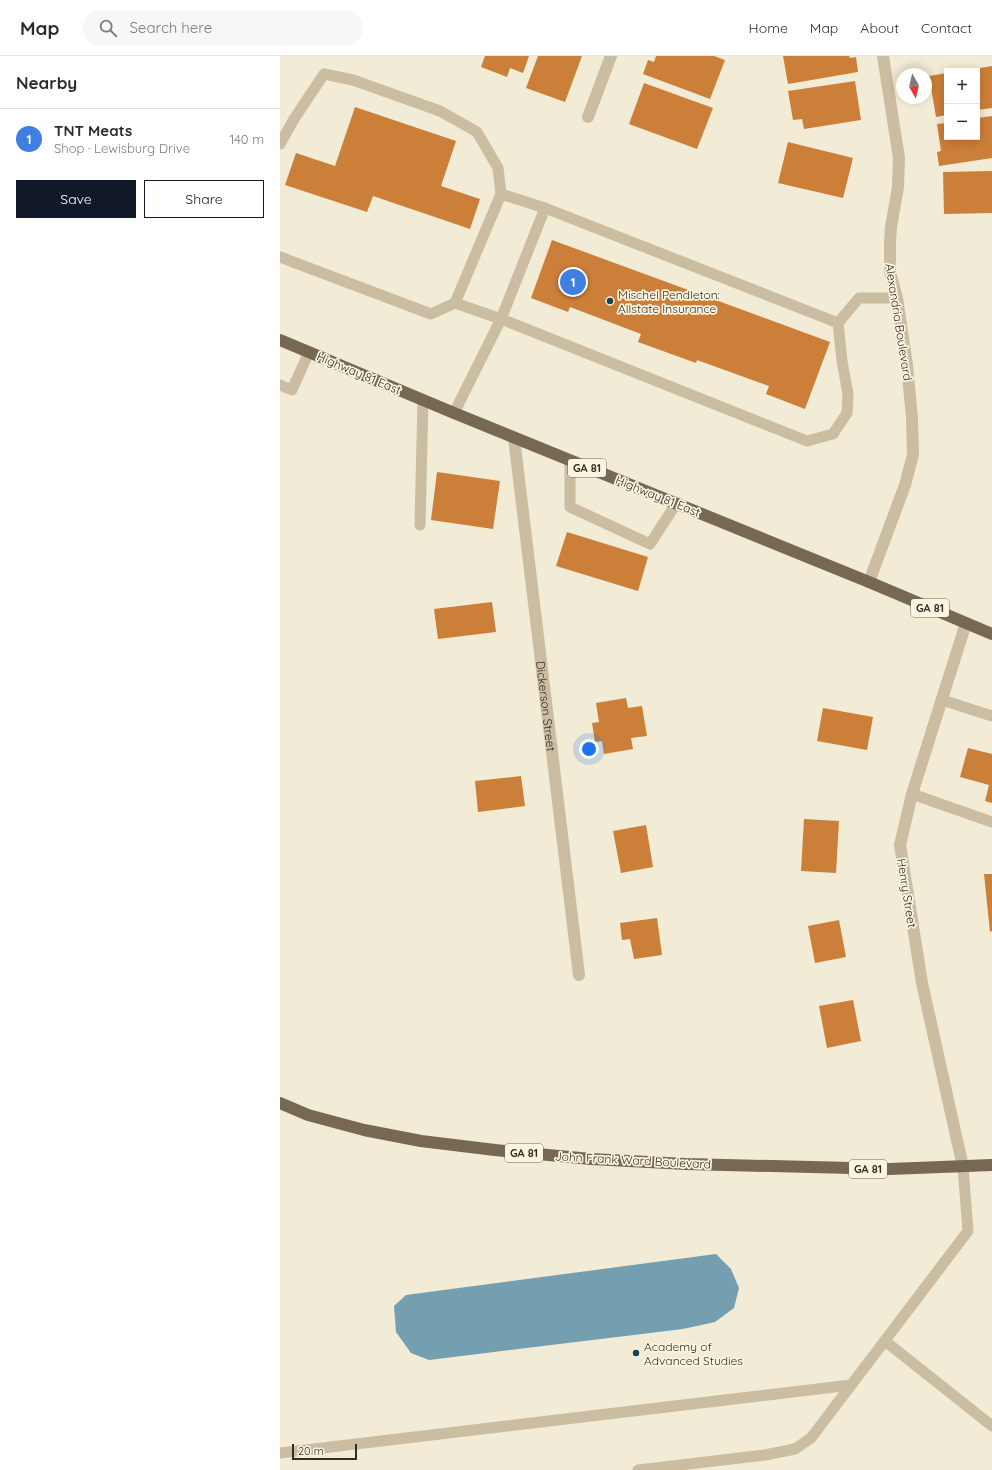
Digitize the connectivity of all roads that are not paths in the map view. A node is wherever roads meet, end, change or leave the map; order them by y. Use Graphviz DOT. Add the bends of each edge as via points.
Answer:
graph roads {
  1 [pos="611,56"];
  2 [pos="883,56"];
  3 [pos="588,117"];
  4 [pos="280,144"];
  5 [pos="501,194"];
  6 [pos="545,208"];
  7 [pos="280,257"];
  8 [pos="897,298"];
  9 [pos="455,302"];
  10 [pos="501,319"];
  11 [pos="838,323"];
  12 [pos="280,340"];
  13 [pos="308,352"];
  14 [pos="280,385"];
  15 [pos="423,400"];
  16 [pos="454,413"];
  17 [pos="514,438"];
  18 [pos="570,460"];
  19 [pos="676,504"];
  20 [pos="420,525"];
  21 [pos="869,582"];
  22 [pos="966,623"];
  23 [pos="992,634"];
  24 [pos="942,700"];
  25 [pos="992,716"];
  26 [pos="912,794"];
  27 [pos="992,822"];
  28 [pos="579,975"];
  29 [pos="280,1103"];
  30 [pos="992,1165"];
  31 [pos="963,1167"];
  32 [pos="885,1341"];
  33 [pos="851,1384"];
  34 [pos="992,1426"];
  35 [pos="280,1453"];
  36 [pos="638,1470"];
  1 -- 3 [label="street"];
  2 -- 8 [label="street, Alexandria Boulevard" via="899,158 889,256 890,272"];
  4 -- 5 [label="lane" via="324,74 353,80 440,111 477,132 498,168"];
  5 -- 6 [label="lane"];
  5 -- 9 [label="lane"];
  6 -- 10 [label="lane"];
  6 -- 11 [label="lane"];
  7 -- 9 [label="lane" via="431,314"];
  8 -- 11 [label="lane" via="859,298"];
  8 -- 21 [label="street, Alexandria Boulevard" via="907,365 913,455 906,485"];
  9 -- 10 [label="lane"];
  10 -- 11 [label="lane" via="807,440 833,434 846,413 848,394"];
  10 -- 16 [label="lane"];
  12 -- 13 [label="main road, Highway 81 East / GA 81"];
  13 -- 14 [label="lane" via="292,390"];
  13 -- 15 [label="main road, Highway 81 East / GA 81"];
  15 -- 16 [label="main road, Highway 81 East / GA 81"];
  15 -- 20 [label="lane"];
  16 -- 17 [label="main road, Highway 81 East / GA 81"];
  17 -- 18 [label="main road, Highway 81 East / GA 81"];
  17 -- 28 [label="street, Dickerson Street"];
  18 -- 19 [label="main road, Highway 81 East / GA 81"];
  18 -- 19 [label="lane" via="570,507 650,544"];
  19 -- 21 [label="main road, Highway 81 East / GA 81"];
  21 -- 22 [label="main road, Highway 81 East / GA 81"];
  22 -- 23 [label="main road, Highway 81 East / GA 81"];
  22 -- 24 [label="street, Henry Street"];
  24 -- 25 [label="lane"];
  24 -- 26 [label="street, Henry Street"];
  26 -- 27 [label="lane"];
  26 -- 31 [label="street, Henry Street" via="900,845 922,983"];
  29 -- 31 [label="main road, John Frank Ward Boulevard / GA 81" via="315,1117 421,1141 569,1157 686,1164 890,1169"];
  30 -- 31 [label="main road, John Frank Ward Boulevard / GA 81"];
  31 -- 32 [label="lane" via="968,1231"];
  32 -- 33 [label="lane"];
  32 -- 34 [label="lane"];
  33 -- 35 [label="lane"];
  33 -- 36 [label="lane" via="812,1438 795,1449"];
}
